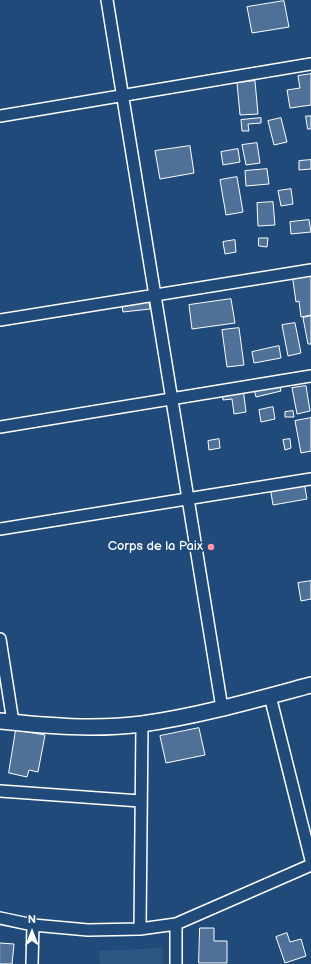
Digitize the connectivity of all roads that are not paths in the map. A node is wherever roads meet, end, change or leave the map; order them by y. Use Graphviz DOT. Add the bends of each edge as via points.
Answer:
graph roads {
  1 [pos="107,0"];
  2 [pos="311,64"];
  3 [pos="122,95"];
  4 [pos="0,116"];
  5 [pos="311,270"];
  6 [pos="155,296"];
  7 [pos="0,320"];
  8 [pos="311,376"];
  9 [pos="172,399"];
  10 [pos="0,427"];
  11 [pos="311,479"];
  12 [pos="188,498"];
  13 [pos="0,529"];
  14 [pos="0,639"];
  15 [pos="311,686"];
  16 [pos="270,696"];
  17 [pos="222,708"];
  18 [pos="7,722"];
  19 [pos="142,724"];
  20 [pos="0,791"];
  21 [pos="140,801"];
  22 [pos="311,860"];
  23 [pos="311,865"];
  24 [pos="0,918"];
  25 [pos="176,924"];
  26 [pos="34,925"];
  27 [pos="140,929"];
  28 [pos="32,964"];
  29 [pos="176,964"];
  1 -- 3 [label="street"];
  2 -- 3 [label="street"];
  3 -- 4 [label="street"];
  3 -- 6 [label="street"];
  5 -- 6 [label="street"];
  6 -- 7 [label="street"];
  6 -- 9 [label="street"];
  8 -- 9 [label="street"];
  9 -- 10 [label="street"];
  9 -- 12 [label="street"];
  11 -- 12 [label="street"];
  12 -- 13 [label="street"];
  12 -- 17 [label="street"];
  14 -- 18 [label="street"];
  15 -- 16 [label="main road"];
  16 -- 17 [label="main road"];
  16 -- 22 [label="street"];
  17 -- 19 [label="main road"];
  18 -- 19 [label="main road" via="85,728"];
  19 -- 21 [label="street"];
  20 -- 21 [label="street"];
  21 -- 27 [label="street"];
  23 -- 25 [label="street"];
  24 -- 26 [label="street"];
  25 -- 27 [label="street"];
  25 -- 29 [label="street"];
  26 -- 27 [label="street" via="88,930"];
  26 -- 28 [label="street"];
}
